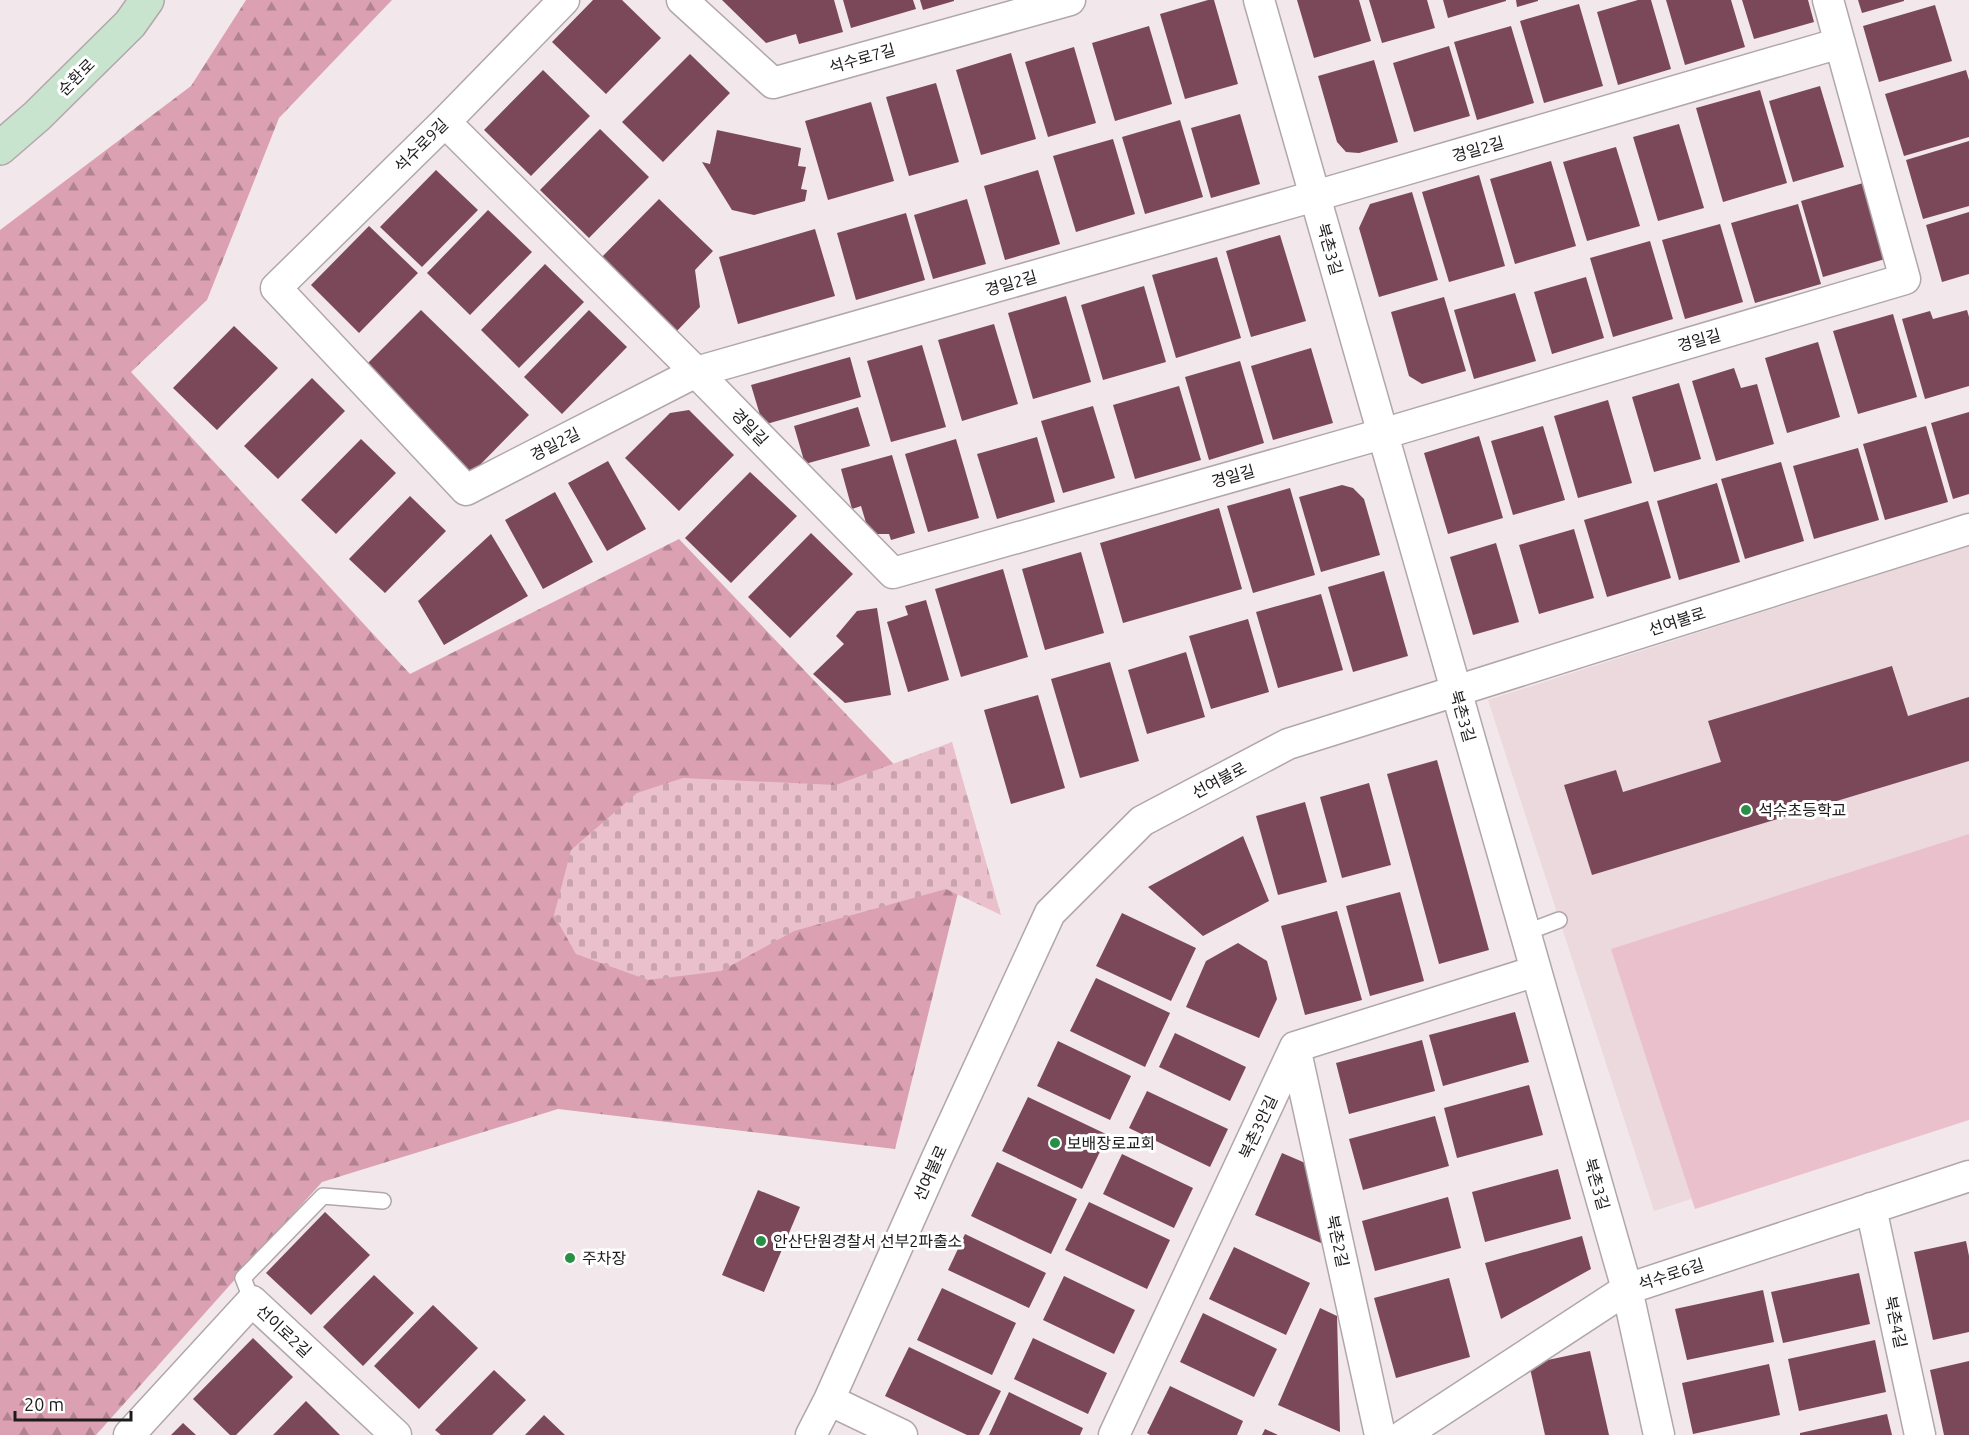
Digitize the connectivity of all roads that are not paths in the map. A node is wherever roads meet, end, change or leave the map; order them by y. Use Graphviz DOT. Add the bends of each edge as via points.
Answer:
graph roads {
  1 [pos="147,0"];
  2 [pos="564,0"];
  3 [pos="682,0"];
  4 [pos="1070,0"];
  5 [pos="1259,0"];
  6 [pos="1828,0"];
  7 [pos="1840,43"];
  8 [pos="445,122"];
  9 [pos="0,148"];
  10 [pos="1315,196"];
  11 [pos="276,288"];
  12 [pos="696,372"];
  13 [pos="1383,434"];
  14 [pos="1969,529"];
  15 [pos="1456,691"];
  16 [pos="1559,920"];
  17 [pos="1525,933"];
  18 [pos="1536,971"];
  19 [pos="1295,1047"];
  20 [pos="1969,1176"];
  21 [pos="383,1201"];
  22 [pos="1871,1208"];
  23 [pos="1627,1288"];
  24 [pos="252,1301"];
  25 [pos="829,1400"];
  26 [pos="129,1435"];
  27 [pos="396,1435"];
  28 [pos="811,1435"];
  29 [pos="902,1435"];
  30 [pos="1114,1435"];
  31 [pos="1380,1435"];
  32 [pos="1404,1435"];
  33 [pos="1659,1435"];
  34 [pos="1920,1435"];
  1 -- 9 [label="main road, 순환로" via="130,24"];
  2 -- 8 [label="street, 석수로9길"];
  3 -- 4 [label="street, 석수로7길" via="773,83"];
  5 -- 10 [label="street, 북촌3길"];
  6 -- 7 [label="street, 경일길"];
  7 -- 10 [label="street, 경일2길"];
  7 -- 13 [label="street, 경일길" via="1905,279"];
  8 -- 11 [label="street, 석수로9길"];
  8 -- 12 [label="street, 경일길"];
  10 -- 12 [label="street, 경일2길"];
  10 -- 13 [label="street, 북촌3길"];
  11 -- 12 [label="street, 경일2길" via="466,490"];
  12 -- 13 [label="street, 경일길" via="893,573"];
  13 -- 15 [label="street, 북촌3길"];
  14 -- 15 [label="street, 선여불로"];
  15 -- 17 [label="street, 북촌3길"];
  15 -- 25 [label="street, 선여불로" via="1288,744 1142,821 1050,913"];
  16 -- 17 [label="lane"];
  17 -- 18 [label="street, 북촌3길"];
  18 -- 19 [label="street"];
  18 -- 23 [label="street, 북촌3길"];
  19 -- 30 [label="street, 북촌3안길"];
  19 -- 31 [label="street, 북촌2길"];
  20 -- 22 [label="street, 석수로6길"];
  21 -- 24 [label="lane" via="323,1196 243,1278"];
  22 -- 23 [label="street, 석수로6길"];
  22 -- 34 [label="street, 북촌4길"];
  23 -- 32 [label="street, 석수로6길"];
  23 -- 33 [label="street, 북촌3길"];
  24 -- 26 [label="street, 선이로2길"];
  24 -- 27 [label="street, 선이로2길"];
  25 -- 28 [label="street, 선여불로"];
  25 -- 29 [label="street"];
}
